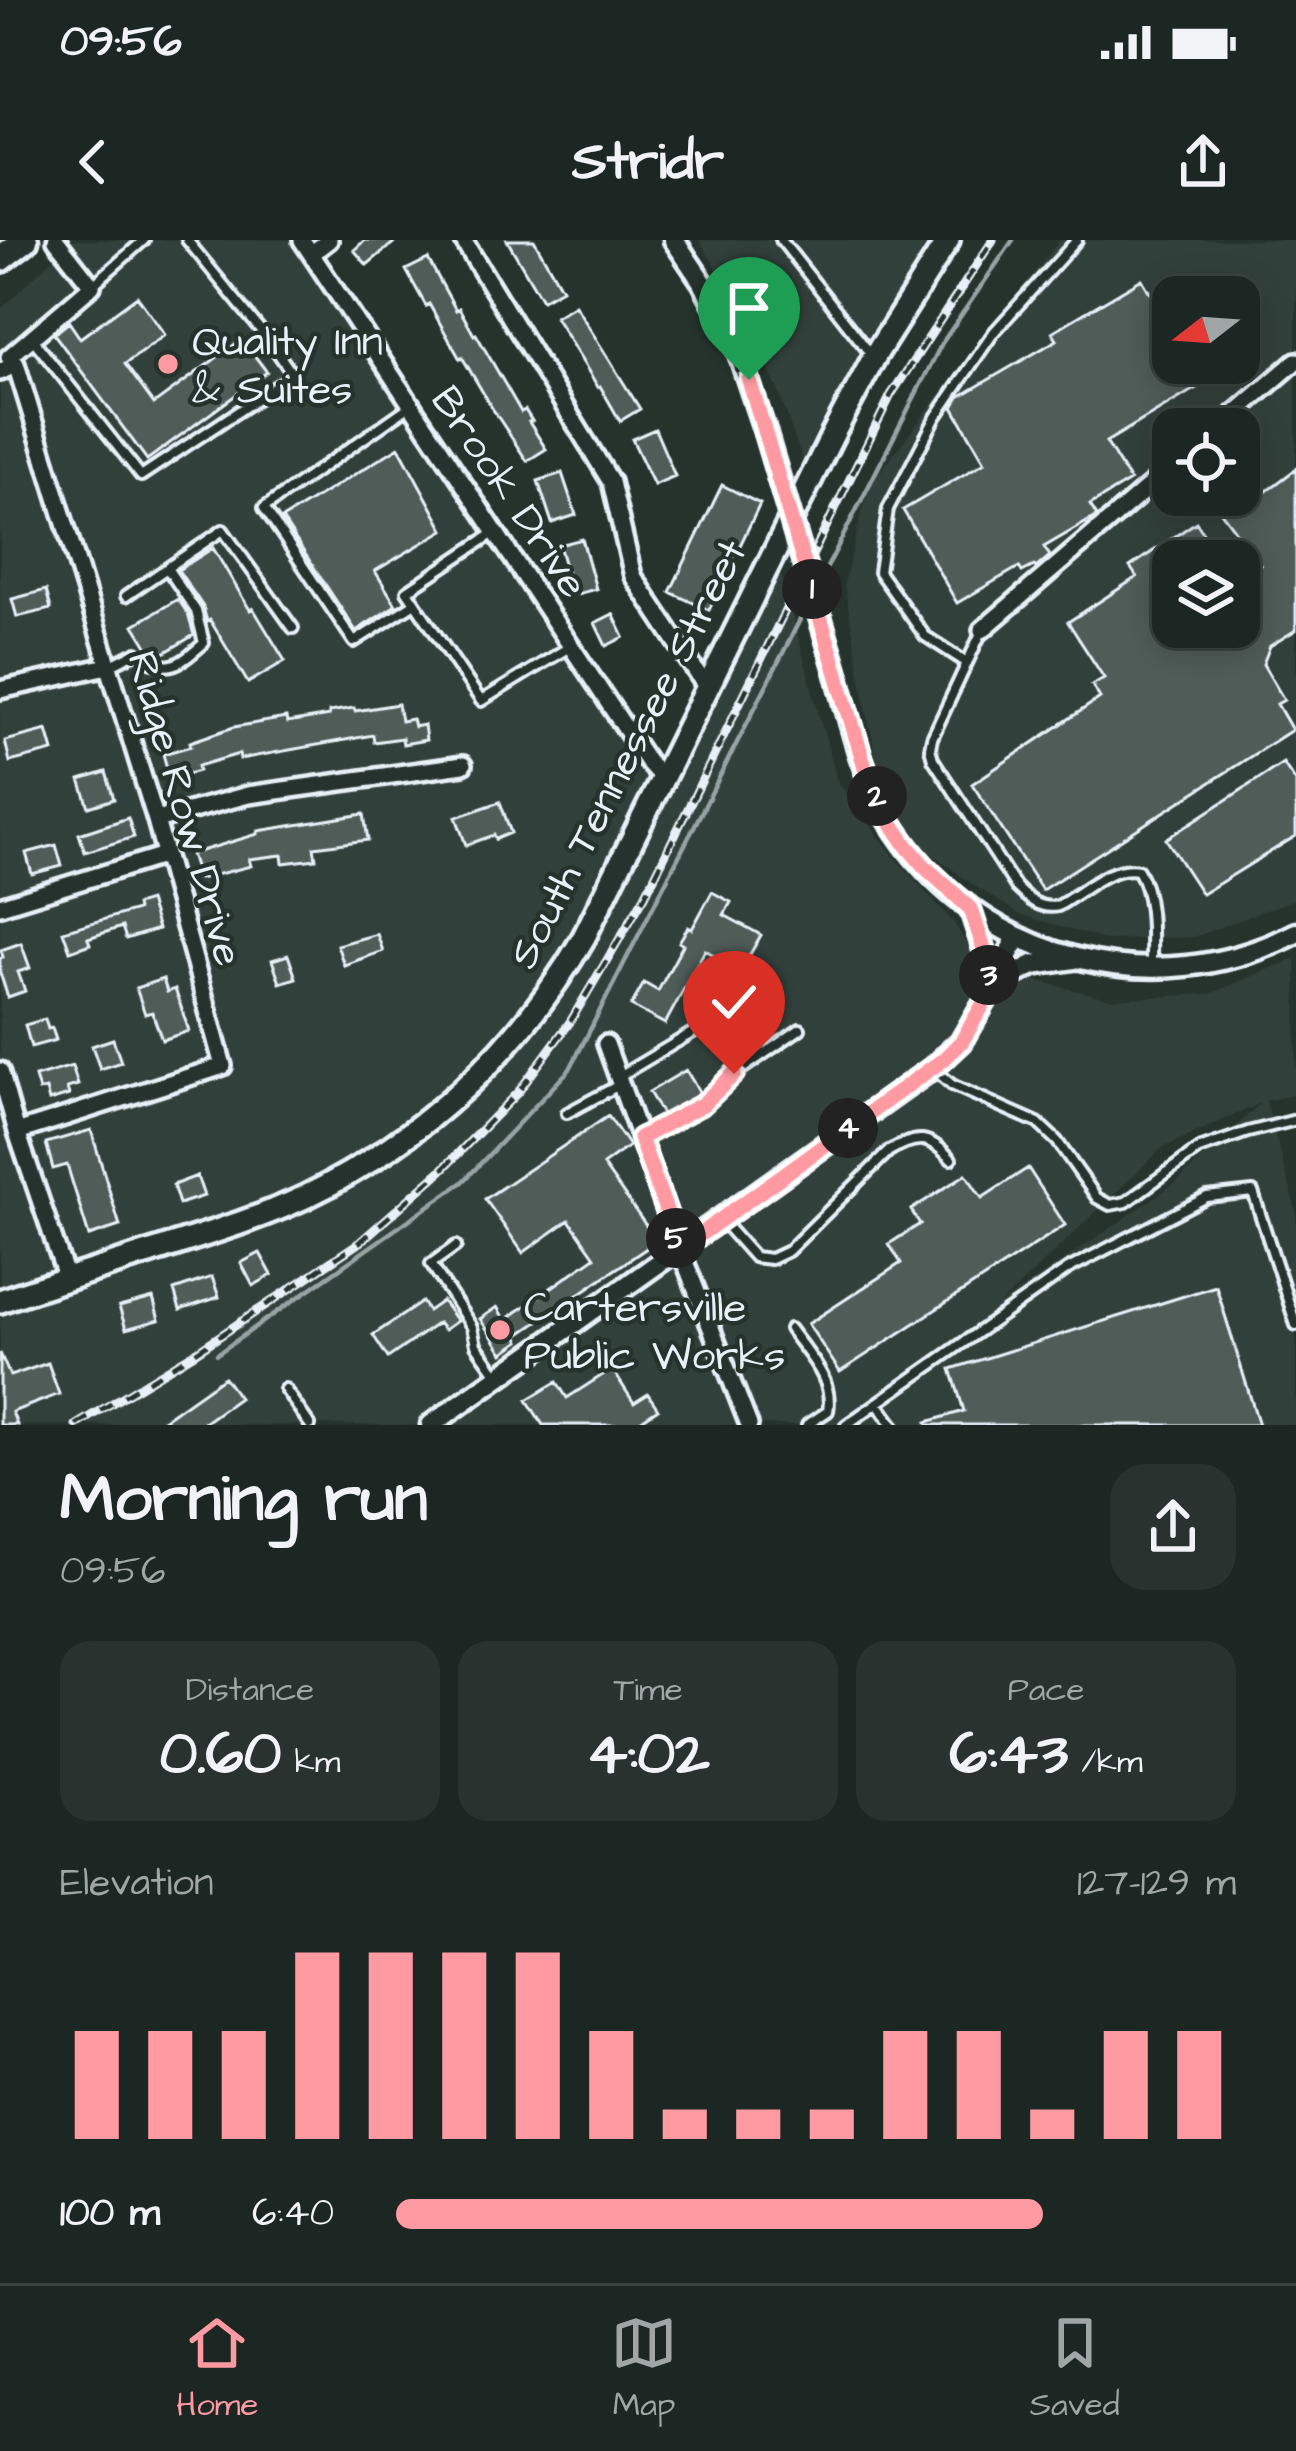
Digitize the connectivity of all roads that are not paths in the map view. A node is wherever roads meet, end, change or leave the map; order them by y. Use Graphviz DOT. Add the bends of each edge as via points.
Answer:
graph roads {
  1 [pos="56,240"];
  2 [pos="144,240"];
  3 [pos="187,240"];
  4 [pos="328,240"];
  5 [pos="463,240"];
  6 [pos="674,240"];
  7 [pos="781,240"];
  8 [pos="1076,240"];
  9 [pos="23,241"];
  10 [pos="939,244"];
  11 [pos="306,247"];
  12 [pos="0,259"];
  13 [pos="92,286"];
  14 [pos="32,338"];
  15 [pos="874,358"];
  16 [pos="1296,361"];
  17 [pos="8,368"];
  18 [pos="411,405"];
  19 [pos="1241,408"];
  20 [pos="1152,484"];
  21 [pos="496,532"];
  22 [pos="167,568"];
  23 [pos="125,596"];
  24 [pos="415,603"];
  25 [pos="293,628"];
  26 [pos="982,630"];
  27 [pos="571,646"];
  28 [pos="967,663"];
  29 [pos="108,667"];
  30 [pos="707,688"];
  31 [pos="0,690"];
  32 [pos="463,765"];
  33 [pos="664,780"];
  34 [pos="156,820"];
  35 [pos="165,855"];
  36 [pos="0,906"];
  37 [pos="971,909"];
  38 [pos="1296,933"];
  39 [pos="1017,938"];
  40 [pos="1074,958"];
  41 [pos="1151,970"];
  42 [pos="990,993"];
  43 [pos="800,1029"];
  44 [pos="606,1044"];
  45 [pos="753,1061"];
  46 [pos="933,1068"];
  47 [pos="0,1071"];
  48 [pos="619,1081"];
  49 [pos="3,1089"];
  50 [pos="568,1113"];
  51 [pos="1296,1120"];
  52 [pos="17,1132"];
  53 [pos="640,1138"];
  54 [pos="951,1159"];
  55 [pos="721,1220"];
  56 [pos="456,1246"];
  57 [pos="680,1249"];
  58 [pos="67,1279"];
  59 [pos="0,1301"];
  60 [pos="1296,1325"];
  61 [pos="790,1329"];
  62 [pos="499,1377"];
  63 [pos="285,1389"];
  64 [pos="877,1403"];
  65 [pos="310,1425"];
  66 [pos="431,1425"];
  67 [pos="749,1425"];
  68 [pos="807,1425"];
  69 [pos="846,1425"];
  70 [pos="892,1425"];
  1 -- 13 [label="street"];
  2 -- 13 [label="lane"];
  3 -- 14 [label="lane" via="293,375 141,476"];
  4 -- 11 [label="street"];
  5 -- 30 [label="street" via="611,482 633,576"];
  6 -- 37 [label="street, bridge" via="736,344 860,755 886,815"];
  7 -- 15 [label="lane"];
  8 -- 28 [label="lane" via="994,332 936,417 888,509 879,572 925,636"];
  9 -- 12 [label="main road"];
  10 -- 15 [label="main road, South Tennessee Street"];
  11 -- 18 [label="street, Brook Drive"];
  13 -- 14 [label="street"];
  14 -- 17 [label="street" via="9,357"];
  15 -- 30 [label="main road, South Tennessee Street"];
  16 -- 19 [label="street"];
  17 -- 29 [label="street, Ridge Row Drive"];
  18 -- 21 [label="street, Brook Drive"];
  18 -- 24 [label="lane" via="264,508 354,643"];
  20 -- 26 [label="street"];
  21 -- 24 [label="lane" via="407,590"];
  21 -- 27 [label="street, Brook Drive"];
  22 -- 23 [label="lane"];
  22 -- 25 [label="lane" via="223,530"];
  22 -- 29 [label="lane" via="196,611 204,643 166,667 137,652"];
  24 -- 27 [label="lane" via="481,701"];
  26 -- 28 [label="lane"];
  27 -- 33 [label="street, Brook Drive"];
  28 -- 41 [label="lane" via="932,738 932,759 1034,903 1058,906 1112,873 1138,870"];
  29 -- 31 [label="street"];
  29 -- 34 [label="street, Ridge Row Drive"];
  30 -- 33 [label="main road, South Tennessee Street"];
  32 -- 34 [label="street" via="248,795"];
  33 -- 58 [label="main road, South Tennessee Street" via="558,979 440,1110 305,1197"];
  34 -- 35 [label="street, Ridge Row Drive"];
  35 -- 36 [label="street"];
  35 -- 52 [label="street, Ridge Row Drive" via="224,1066"];
  37 -- 39 [label="street"];
  37 -- 42 [label="street"];
  38 -- 41 [label="street" via="1224,960"];
  39 -- 40 [label="street"];
  39 -- 42 [label="street"];
  40 -- 41 [label="street"];
  40 -- 42 [label="street" via="1033,965"];
  42 -- 46 [label="street" via="962,1041"];
  43 -- 45 [label="lane"];
  44 -- 48 [label="street"];
  45 -- 48 [label="lane" via="716,1018"];
  45 -- 53 [label="lane" via="703,1104"];
  46 -- 51 [label="lane" via="952,1085 1038,1123 1110,1205 1199,1149"];
  46 -- 55 [label="street"];
  47 -- 49 [label="street"];
  48 -- 50 [label="lane"];
  48 -- 53 [label="street"];
  49 -- 52 [label="street"];
  52 -- 58 [label="street"];
  53 -- 57 [label="street"];
  54 -- 55 [label="lane" via="923,1138 905,1142 771,1259 754,1257"];
  55 -- 57 [label="street"];
  56 -- 62 [label="lane" via="431,1264"];
  57 -- 62 [label="street"];
  57 -- 67 [label="street"];
  58 -- 59 [label="main road, South Tennessee Street"];
  60 -- 64 [label="lane" via="1253,1192 1207,1197 1069,1268"];
  61 -- 68 [label="lane" via="831,1394 828,1411"];
  62 -- 66 [label="street"];
  63 -- 65 [label="lane"];
  64 -- 69 [label="lane"];
  64 -- 70 [label="lane"];
}
